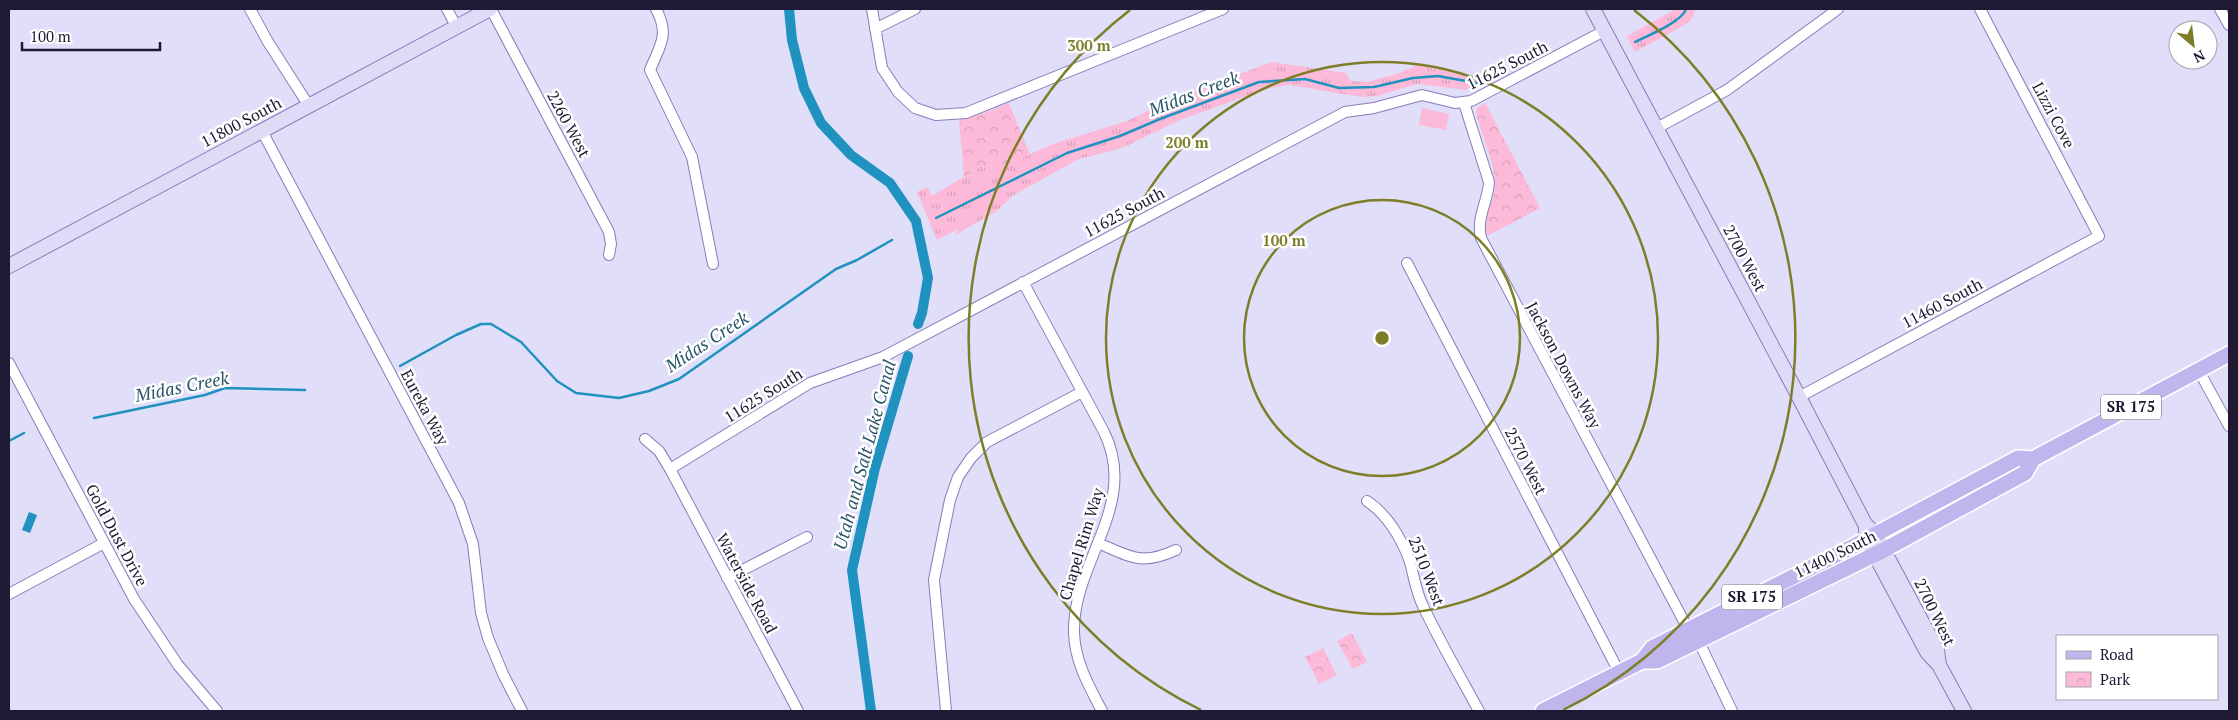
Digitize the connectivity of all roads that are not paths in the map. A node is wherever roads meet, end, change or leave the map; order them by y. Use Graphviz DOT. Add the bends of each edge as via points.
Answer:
graph roads {
  1 [pos="250,9"];
  2 [pos="447,9"];
  3 [pos="491,9"];
  4 [pos="656,9"];
  5 [pos="872,9"];
  6 [pos="915,9"];
  7 [pos="1223,9"];
  8 [pos="1593,9"];
  9 [pos="1838,9"];
  10 [pos="1980,9"];
  11 [pos="2220,9"];
  12 [pos="2229,25"];
  13 [pos="456,26"];
  14 [pos="875,29"];
  15 [pos="1604,31"];
  16 [pos="1464,103"];
  17 [pos="309,106"];
  18 [pos="1657,128"];
  19 [pos="262,131"];
  20 [pos="2099,236"];
  21 [pos="609,255"];
  22 [pos="1406,263"];
  23 [pos="713,264"];
  24 [pos="9,266"];
  25 [pos="1023,282"];
  26 [pos="2229,354"];
  27 [pos="9,362"];
  28 [pos="2199,370"];
  29 [pos="1082,392"];
  30 [pos="1799,397"];
  31 [pos="2229,426"];
  32 [pos="645,439"];
  33 [pos="2033,459"];
  34 [pos="670,469"];
  35 [pos="1367,501"];
  36 [pos="1869,532"];
  37 [pos="806,537"];
  38 [pos="104,543"];
  39 [pos="1098,543"];
  40 [pos="1176,550"];
  41 [pos="1880,552"];
  42 [pos="727,578"];
  43 [pos="9,594"];
  44 [pos="1688,629"];
  45 [pos="1698,642"];
  46 [pos="1642,661"];
  47 [pos="1619,672"];
  48 [pos="217,711"];
  49 [pos="522,711"];
  50 [pos="798,711"];
  51 [pos="946,711"];
  52 [pos="1102,711"];
  53 [pos="1479,711"];
  54 [pos="1543,711"];
  55 [pos="1732,711"];
  56 [pos="1964,711"];
  1 -- 17 [label="street"];
  2 -- 13 [label="street"];
  3 -- 13 [label="main road, 11800 South"];
  3 -- 21 [label="street, 2260 West" via="609,232"];
  4 -- 23 [label="street" via="663,22 664,38 650,70 692,157"];
  5 -- 14 [label="street"];
  6 -- 14 [label="street"];
  7 -- 14 [label="street" via="1042,84 956,114 936,115 915,108 898,92 882,68"];
  8 -- 15 [label="main road, 2700 West"];
  9 -- 18 [label="street" via="1727,90"];
  10 -- 20 [label="street, Lizzi Cove"];
  11 -- 12 [label="street"];
  13 -- 17 [label="main road, 11800 South"];
  15 -- 16 [label="street, 11625 South"];
  15 -- 18 [label="main road, 2700 West"];
  16 -- 25 [label="street, 11625 South" via="1422,95 1345,112"];
  16 -- 44 [label="street, Jackson Downs Way" via="1489,182 1479,221 1481,238"];
  17 -- 19 [label="main road, 11800 South"];
  18 -- 30 [label="main road, 2700 West"];
  19 -- 24 [label="main road, 11800 South"];
  19 -- 49 [label="street, Eureka Way" via="459,503 473,544 488,638"];
  20 -- 30 [label="street, 11460 South"];
  22 -- 47 [label="street, 2570 West"];
  25 -- 29 [label="street, Chapel Rim Way"];
  25 -- 34 [label="street, 11625 South" via="873,362 810,383"];
  26 -- 28 [label="main road, 11400 South / SR 175"];
  27 -- 38 [label="street, Gold Dust Drive"];
  28 -- 31 [label="street"];
  28 -- 33 [label="main road, 11400 South / SR 175"];
  29 -- 39 [label="street, Chapel Rim Way" via="1108,440 1115,466 1114,494"];
  29 -- 51 [label="street" via="987,442 958,477 950,500 934,580"];
  30 -- 36 [label="main road, 2700 West"];
  32 -- 34 [label="street, Waterside Road" via="659,451"];
  33 -- 36 [label="main road, 11400 South / SR 175" via="2018,458"];
  33 -- 41 [label="main road, 11400 South / SR 175" via="2025,473"];
  34 -- 42 [label="street, Waterside Road"];
  35 -- 53 [label="street, 2510 West" via="1386,517 1401,544 1422,606"];
  36 -- 41 [label="main road, 2700 West"];
  36 -- 44 [label="main road, 11400 South / SR 175"];
  37 -- 42 [label="street"];
  38 -- 43 [label="street"];
  38 -- 48 [label="street, Gold Dust Drive" via="155,633"];
  39 -- 40 [label="street" via="1145,560"];
  39 -- 52 [label="street, Chapel Rim Way" via="1078,600 1074,632 1079,663"];
  41 -- 45 [label="main road, 11400 South / SR 175"];
  41 -- 56 [label="main road, 2700 West" via="1927,652 1939,665"];
  42 -- 50 [label="street, Waterside Road"];
  44 -- 46 [label="main road, 11400 South / SR 175" via="1652,648"];
  45 -- 46 [label="main road, 11400 South / SR 175" via="1657,661"];
  45 -- 55 [label="street"];
  46 -- 47 [label="main road, 11400 South / SR 175"];
  47 -- 54 [label="main road, 11400 South / SR 175"];
}
